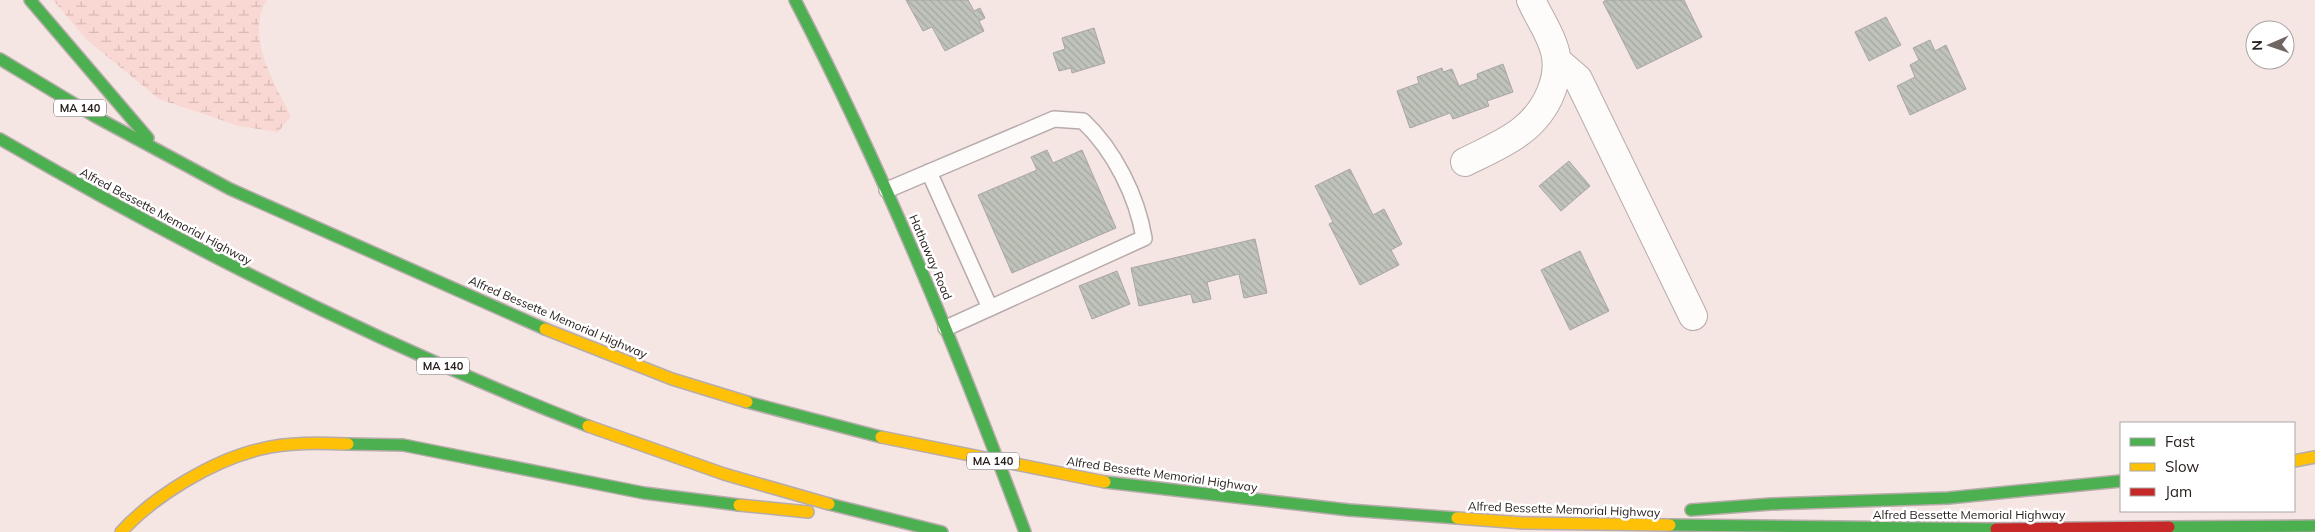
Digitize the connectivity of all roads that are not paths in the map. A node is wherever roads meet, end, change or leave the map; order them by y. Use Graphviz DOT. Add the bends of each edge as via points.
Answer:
graph roads {
  1 [pos="30,0"];
  2 [pos="795,0"];
  3 [pos="1530,0"];
  4 [pos="0,59"];
  5 [pos="1557,61"];
  6 [pos="0,139"];
  7 [pos="163,154"];
  8 [pos="1465,162"];
  9 [pos="929,172"];
  10 [pos="887,190"];
  11 [pos="990,308"];
  12 [pos="1693,316"];
  13 [pos="946,328"];
  14 [pos="2315,457"];
  15 [pos="2295,461"];
  16 [pos="2120,481"];
  17 [pos="1677,511"];
  18 [pos="1658,513"];
  19 [pos="878,518"];
  20 [pos="1545,524"];
  21 [pos="2315,526"];
  22 [pos="121,532"];
  23 [pos="942,532"];
  24 [pos="1025,532"];
  1 -- 7 [label="main road"];
  2 -- 10 [label="main road, Hathaway Road"];
  3 -- 5 [label="street" via="1554,47"];
  4 -- 7 [label="main road, Alfred Bessette Memorial Highway / MA 140"];
  5 -- 8 [label="street" via="1555,83 1538,118 1517,136"];
  5 -- 12 [label="street" via="1578,79"];
  6 -- 19 [label="main road, Alfred Bessette Memorial Highway / MA 140" via="210,256 359,329 508,394 692,464"];
  7 -- 20 [label="main road, Alfred Bessette Memorial Highway / MA 140, bridge" via="283,213 576,342 672,379 740,400 943,451 1105,482 1349,510"];
  9 -- 10 [label="lane"];
  9 -- 11 [label="lane"];
  9 -- 11 [label="lane" via="1054,119 1083,121 1098,134 1140,212 1144,238"];
  10 -- 13 [label="main road, Hathaway Road"];
  11 -- 13 [label="lane"];
  13 -- 24 [label="main road, Hathaway Road"];
  14 -- 15 [label="main road"];
  16 -- 17 [label="main road" via="1948,498"];
  18 -- 20 [label="main road"];
  19 -- 22 [label="main road" via="699,501 403,445 306,443 260,449 214,466 170,490"];
  19 -- 23 [label="main road, Alfred Bessette Memorial Highway / MA 140"];
  20 -- 21 [label="main road, Alfred Bessette Memorial Highway / MA 140" via="1976,529"];
}
